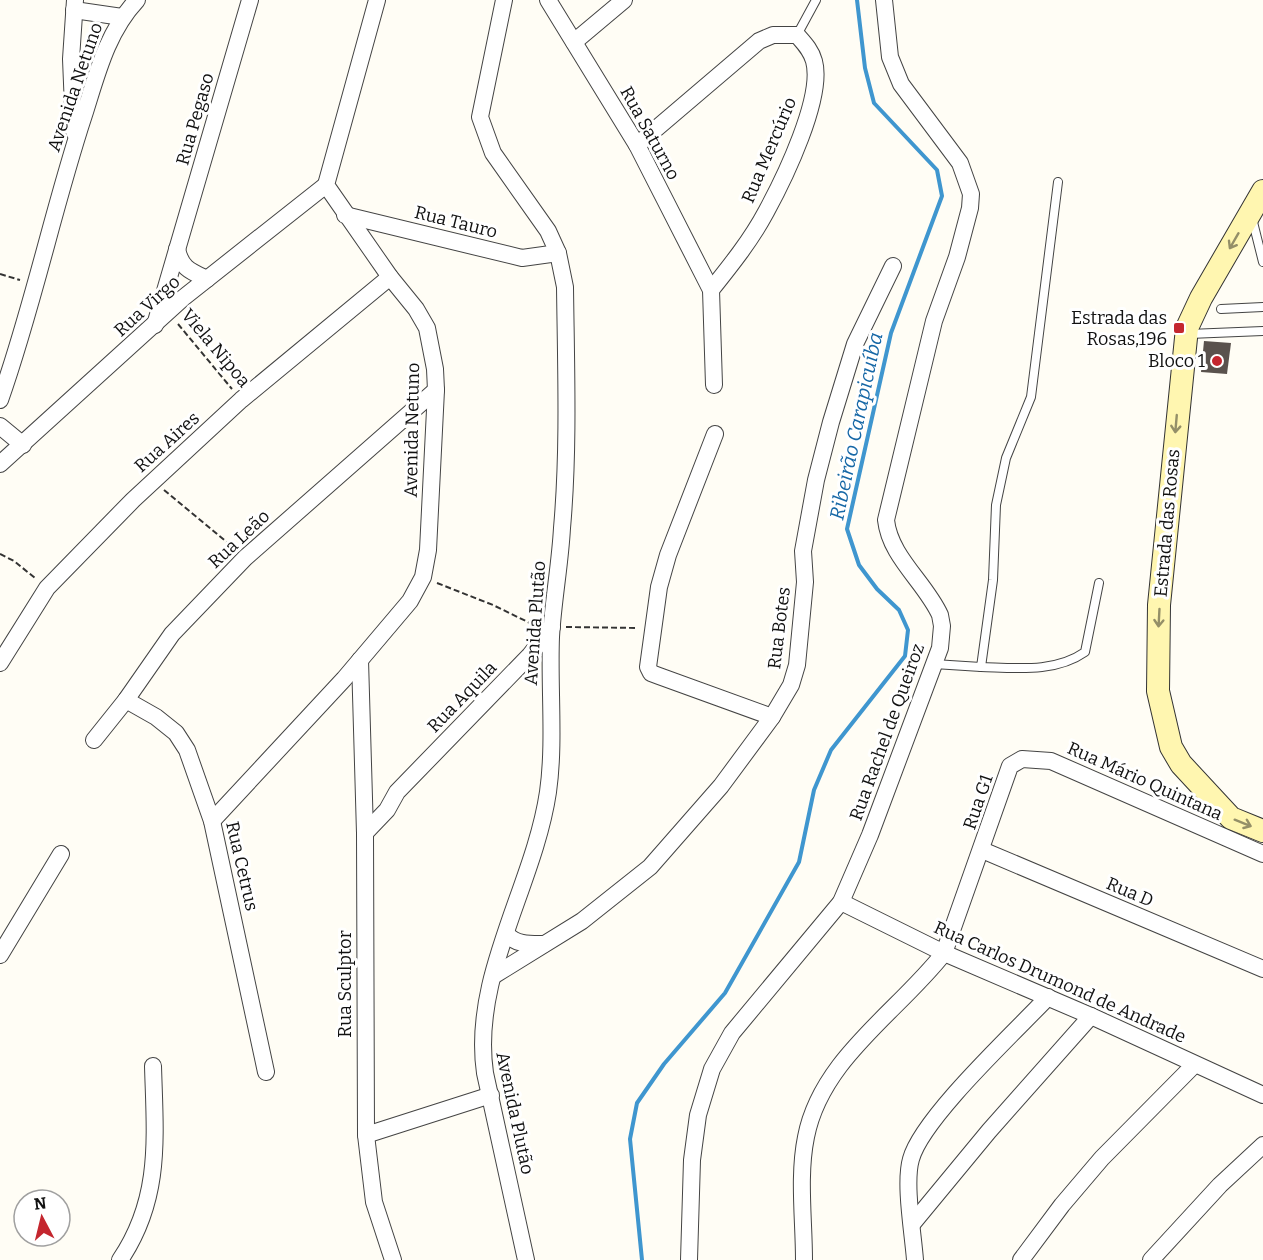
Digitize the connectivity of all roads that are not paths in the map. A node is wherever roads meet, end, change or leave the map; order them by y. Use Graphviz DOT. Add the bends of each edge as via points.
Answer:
graph roads {
  1 [pos="137,0"];
  2 [pos="250,0"];
  3 [pos="377,0"];
  4 [pos="504,0"];
  5 [pos="548,0"];
  6 [pos="624,0"];
  7 [pos="816,0"];
  8 [pos="884,0"];
  9 [pos="74,5"];
  10 [pos="122,16"];
  11 [pos="796,35"];
  12 [pos="574,42"];
  13 [pos="74,144"];
  14 [pos="637,145"];
  15 [pos="1058,182"];
  16 [pos="326,185"];
  17 [pos="1263,190"];
  18 [pos="1251,212"];
  19 [pos="345,215"];
  20 [pos="177,249"];
  21 [pos="558,253"];
  22 [pos="1263,262"];
  23 [pos="893,266"];
  24 [pos="390,277"];
  25 [pos="207,279"];
  26 [pos="711,290"];
  27 [pos="1263,307"];
  28 [pos="1221,309"];
  29 [pos="154,326"];
  30 [pos="1263,331"];
  31 [pos="1185,335"];
  32 [pos="714,385"];
  33 [pos="436,390"];
  34 [pos="0,400"];
  35 [pos="0,426"];
  36 [pos="715,434"];
  37 [pos="23,445"];
  38 [pos="0,464"];
  39 [pos="1099,583"];
  40 [pos="552,627"];
  41 [pos="360,660"];
  42 [pos="524,662"];
  43 [pos="0,663"];
  44 [pos="933,664"];
  45 [pos="550,665"];
  46 [pos="981,668"];
  47 [pos="344,679"];
  48 [pos="126,700"];
  49 [pos="361,704"];
  50 [pos="772,717"];
  51 [pos="94,740"];
  52 [pos="1010,766"];
  53 [pos="397,792"];
  54 [pos="364,795"];
  55 [pos="212,821"];
  56 [pos="1263,831"];
  57 [pos="365,833"];
  58 [pos="982,850"];
  59 [pos="61,854"];
  60 [pos="1263,854"];
  61 [pos="841,902"];
  62 [pos="507,934"];
  63 [pos="544,944"];
  64 [pos="944,953"];
  65 [pos="0,955"];
  66 [pos="1263,969"];
  67 [pos="493,976"];
  68 [pos="1048,997"];
  69 [pos="1091,1016"];
  70 [pos="1194,1065"];
  71 [pos="153,1066"];
  72 [pos="266,1072"];
  73 [pos="491,1095"];
  74 [pos="1263,1095"];
  75 [pos="366,1135"];
  76 [pos="1263,1145"];
  77 [pos="913,1223"];
  78 [pos="120,1260"];
  79 [pos="393,1260"];
  80 [pos="526,1260"];
  81 [pos="688,1260"];
  82 [pos="804,1260"];
  83 [pos="915,1260"];
  84 [pos="1022,1260"];
  85 [pos="1151,1260"];
  1 -- 10 [label="street, Avenida Netuno"];
  2 -- 20 [label="street, Rua Pegaso"];
  3 -- 16 [label="street"];
  4 -- 21 [label="street, Avenida Plutão" via="480,117 493,153 548,231"];
  5 -- 12 [label="street, Rua Saturno"];
  6 -- 12 [label="street"];
  7 -- 11 [label="lane"];
  8 -- 44 [label="street, Rua Rachel de Queiroz" via="890,57 901,84 960,163 970,194 970,208 934,321 886,520 894,547 939,615 940,648"];
  9 -- 10 [label="street"];
  9 -- 13 [label="street"];
  10 -- 13 [label="street, Avenida Netuno"];
  11 -- 14 [label="street" via="772,35 759,41"];
  11 -- 26 [label="street, Rua Mercúrio" via="808,47 814,63 815,88 809,113 766,212"];
  12 -- 14 [label="street, Rua Saturno"];
  13 -- 34 [label="street, Avenida Netuno"];
  14 -- 26 [label="street, Rua Saturno"];
  15 -- 46 [label="lane" via="1031,397 1006,458 996,504 993,580"];
  16 -- 19 [label="street, Avenida Netuno"];
  16 -- 25 [label="street, Rua Virgo"];
  17 -- 18 [label="main road, Estrada das Rosas"];
  18 -- 22 [label="lane"];
  18 -- 31 [label="main road, Estrada das Rosas, one-way" via="1201,298"];
  19 -- 21 [label="street, Rua Tauro" via="522,258"];
  19 -- 24 [label="street, Avenida Netuno"];
  20 -- 25 [label="street" via="179,261 186,269"];
  20 -- 29 [label="street, Rua Pegaso"];
  21 -- 40 [label="street, Avenida Plutão" via="565,287 566,360 563,527"];
  23 -- 50 [label="street, Rua Botes" via="855,344 831,422 803,551 805,582 797,665"];
  24 -- 33 [label="street, Avenida Netuno" via="427,328"];
  24 -- 43 [label="street, Rua Aires" via="241,400 153,481 46,588"];
  25 -- 29 [label="street, Rua Virgo"];
  26 -- 32 [label="street"];
  27 -- 28 [label="lane"];
  29 -- 37 [label="street, Rua Virgo"];
  30 -- 31 [label="lane"];
  31 -- 56 [label="main road, Estrada das Rosas, one-way" via="1159,605 1158,692 1171,747 1181,764 1231,818"];
  33 -- 41 [label="street, Avenida Netuno" via="428,550 423,577 410,601"];
  33 -- 48 [label="street, Rua Leão" via="245,558 172,634"];
  35 -- 37 [label="street"];
  36 -- 50 [label="street" via="658,587 648,667 651,673"];
  37 -- 38 [label="street, Rua Virgo"];
  39 -- 46 [label="lane" via="1085,652 1071,662 1033,668"];
  40 -- 42 [label="street, Rua Aquila"];
  40 -- 45 [label="street, Avenida Plutão"];
  41 -- 47 [label="street, Avenida Netuno"];
  41 -- 49 [label="street, Rua Sculptor"];
  42 -- 45 [label="street"];
  42 -- 53 [label="street, Rua Aquila"];
  44 -- 46 [label="lane"];
  44 -- 61 [label="street, Rua Rachel de Queiroz"];
  45 -- 62 [label="street, Avenida Plutão" via="548,793"];
  47 -- 49 [label="street"];
  47 -- 55 [label="street, Avenida Netuno"];
  48 -- 51 [label="street, Rua Leão"];
  48 -- 55 [label="street, Rua Cetrus" via="176,733 187,750"];
  49 -- 54 [label="street, Rua Sculptor"];
  50 -- 63 [label="street, Rua Botes" via="721,786 650,867 582,921"];
  52 -- 58 [label="street, Rua G1"];
  52 -- 60 [label="street, Rua Mário Quintana" via="1022,759 1051,760"];
  53 -- 54 [label="street" via="384,797"];
  53 -- 57 [label="street, Rua Aquila" via="387,810"];
  54 -- 57 [label="street, Rua Sculptor"];
  55 -- 72 [label="street, Rua Cetrus"];
  57 -- 75 [label="street, Rua Sculptor"];
  58 -- 64 [label="street, Rua G1"];
  58 -- 66 [label="street, Rua D"];
  59 -- 65 [label="street"];
  61 -- 64 [label="street, Rua Carlos Drumond de Andrade"];
  61 -- 81 [label="street, Rua Rachel de Queiroz" via="732,1033 711,1069 698,1115 692,1160"];
  62 -- 63 [label="street" via="519,942"];
  62 -- 67 [label="street, Avenida Plutão"];
  63 -- 67 [label="street, Rua Botes"];
  64 -- 68 [label="street, Rua Carlos Drumond de Andrade"];
  64 -- 82 [label="street, Rua G1" via="836,1069 815,1108 803,1163"];
  67 -- 73 [label="street, Avenida Plutão" via="482,1023 481,1049"];
  68 -- 69 [label="street, Rua Carlos Drumond de Andrade"];
  68 -- 77 [label="street" via="936,1116 919,1140 909,1176"];
  69 -- 70 [label="street, Rua Carlos Drumond de Andrade"];
  69 -- 77 [label="street"];
  70 -- 74 [label="street, Rua Carlos Drumond de Andrade"];
  70 -- 84 [label="street" via="1102,1158 1062,1204"];
  71 -- 78 [label="street" via="153,1181 135,1238"];
  73 -- 75 [label="street"];
  73 -- 80 [label="street, Avenida Plutão"];
  75 -- 79 [label="street, Rua Sculptor" via="374,1202"];
  76 -- 85 [label="street"];
  77 -- 83 [label="street"];
}
